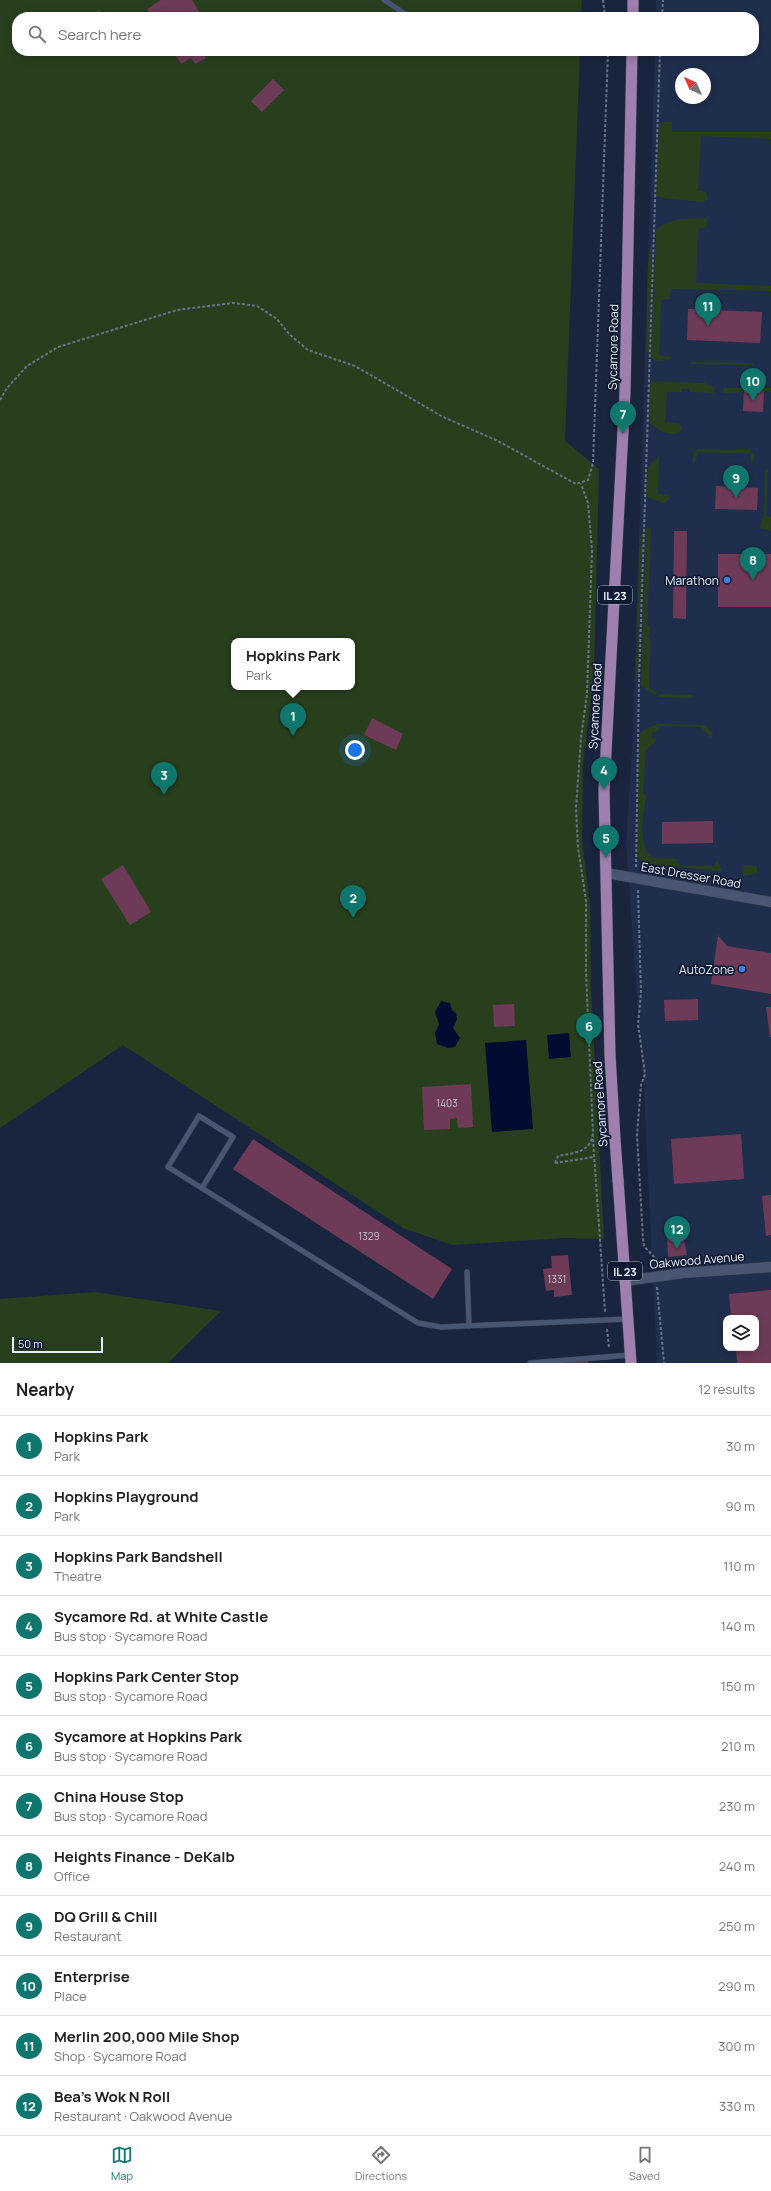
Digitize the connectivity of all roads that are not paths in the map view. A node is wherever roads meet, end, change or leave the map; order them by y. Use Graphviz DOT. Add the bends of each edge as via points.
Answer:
graph roads {
  1 [pos="384,0"];
  2 [pos="634,0"];
  3 [pos="402,12"];
  4 [pos="633,12"];
  5 [pos="632,56"];
  6 [pos="606,873"];
  7 [pos="771,902"];
  8 [pos="202,1188"];
  9 [pos="771,1267"];
  10 [pos="467,1272"];
  11 [pos="625,1281"];
  12 [pos="628,1318"];
  13 [pos="469,1326"];
  14 [pos="631,1359"];
  15 [pos="530,1363"];
  1 -- 3 [label="lane"];
  2 -- 4 [label="main road"];
  5 -- 6 [label="main road, Sycamore Road / IL 23" via="625,393 604,790"];
  6 -- 7 [label="street, East Dresser Road"];
  6 -- 11 [label="main road, Sycamore Road / IL 23, bridge" via="610,1055"];
  8 -- 8 [label="lane" via="233,1137 199,1116 168,1167"];
  8 -- 13 [label="lane" via="413,1321 441,1327"];
  9 -- 11 [label="street, Oakwood Avenue" via="656,1276"];
  10 -- 13 [label="lane"];
  11 -- 12 [label="main road, Sycamore Road / IL 23"];
  12 -- 13 [label="lane"];
  12 -- 14 [label="main road, Sycamore Road / IL 23"];
  14 -- 15 [label="lane" via="610,1356"];
}
